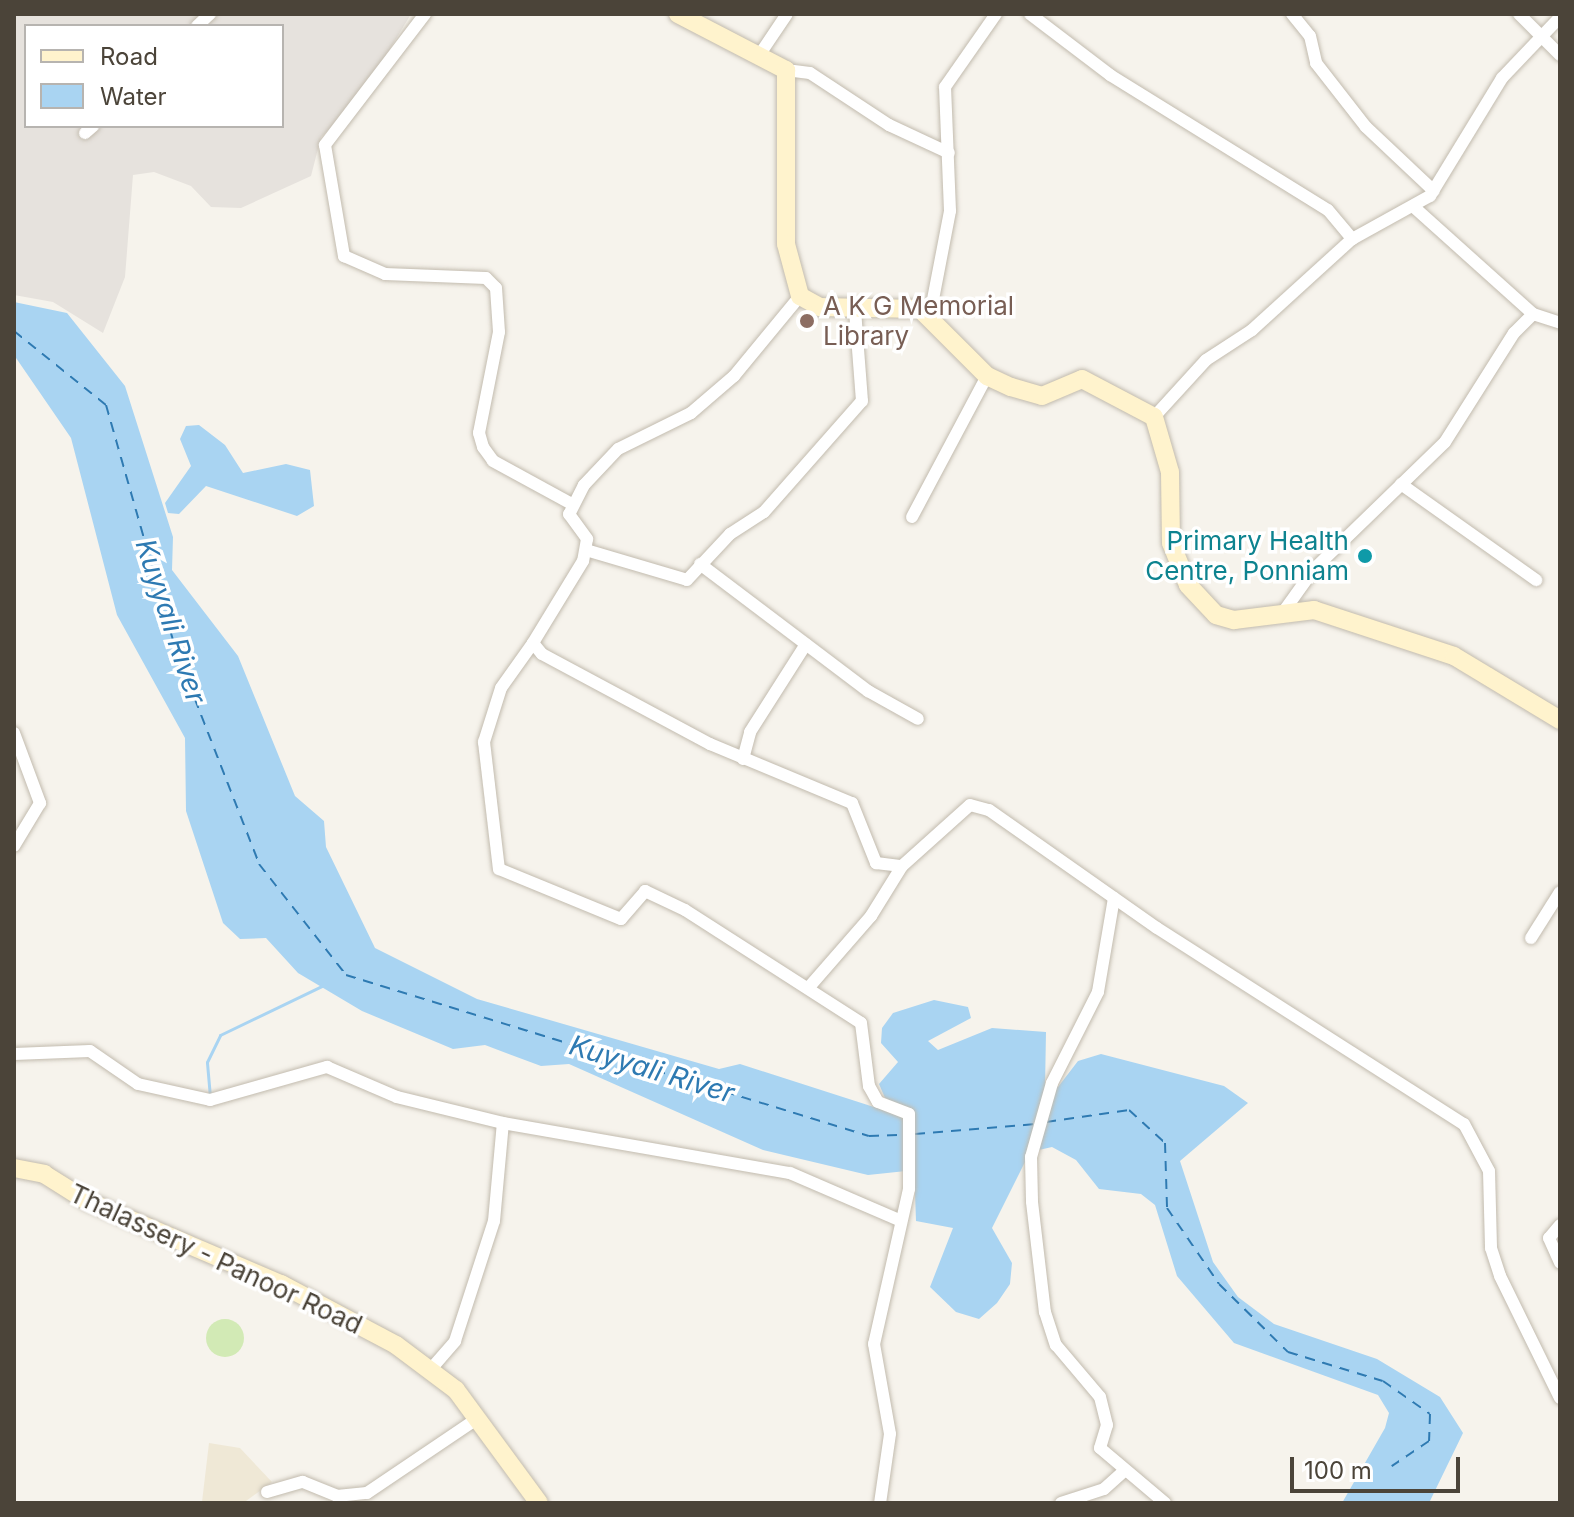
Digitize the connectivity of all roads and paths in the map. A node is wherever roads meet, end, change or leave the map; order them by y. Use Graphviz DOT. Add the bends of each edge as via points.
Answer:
graph roads {
  1 [pos="425,14"];
  2 [pos="678,14"];
  3 [pos="787,14"];
  4 [pos="996,14"];
  5 [pos="1030,14"];
  6 [pos="1292,14"];
  7 [pos="1519,14"];
  8 [pos="1560,17"];
  9 [pos="1539,38"];
  10 [pos="760,54"];
  11 [pos="1560,55"];
  12 [pos="786,70"];
  13 [pos="949,153"];
  14 [pos="1434,191"];
  15 [pos="1415,208"];
  16 [pos="1352,239"];
  17 [pos="800,296"];
  18 [pos="855,309"];
  19 [pos="1533,314"];
  20 [pos="930,315"];
  21 [pos="1560,323"];
  22 [pos="987,376"];
  23 [pos="1154,417"];
  24 [pos="1401,484"];
  25 [pos="572,504"];
  26 [pos="912,517"];
  27 [pos="586,550"];
  28 [pos="700,564"];
  29 [pos="1536,580"];
  30 [pos="1284,611"];
  31 [pos="533,643"];
  32 [pos="806,644"];
  33 [pos="918,719"];
  34 [pos="1560,720"];
  35 [pos="14,733"];
  36 [pos="743,759"];
  37 [pos="14,846"];
  38 [pos="902,866"];
  39 [pos="1560,892"];
  40 [pos="1114,898"];
  41 [pos="1531,938"];
  42 [pos="810,986"];
  43 [pos="14,1054"];
  44 [pos="503,1123"];
  45 [pos="14,1168"];
  46 [pos="899,1220"];
  47 [pos="1560,1225"];
  48 [pos="1560,1263"];
  49 [pos="431,1369"];
  50 [pos="1560,1398"];
  51 [pos="478,1418"];
  52 [pos="1122,1473"];
  53 [pos="267,1492"];
  54 [pos="539,1503"];
  55 [pos="880,1503"];
  56 [pos="1061,1503"];
  57 [pos="1165,1503"];
  1 -- 25 [label="street" via="325,145 344,256 372,272 486,278 496,288 499,332 479,433 483,447 493,461"];
  2 -- 10 [label="main road"];
  3 -- 10 [label="street"];
  4 -- 13 [label="street" via="945,87"];
  5 -- 16 [label="street" via="1110,75 1328,210"];
  6 -- 14 [label="street" via="1310,36 1316,63 1366,127"];
  7 -- 9 [label="street"];
  8 -- 9 [label="street"];
  9 -- 11 [label="street"];
  9 -- 14 [label="street" via="1502,78"];
  10 -- 12 [label="main road"];
  12 -- 13 [label="street" via="810,73 889,125"];
  12 -- 17 [label="main road" via="786,244"];
  13 -- 20 [label="street" via="944,265"];
  14 -- 15 [label="street"];
  15 -- 16 [label="street"];
  15 -- 19 [label="street"];
  16 -- 23 [label="street" via="1281,307 1206,360"];
  17 -- 18 [label="main road" via="820,307"];
  17 -- 25 [label="street" via="734,376 691,413 618,449"];
  18 -- 20 [label="main road" via="891,305"];
  18 -- 28 [label="street" via="862,401 764,512"];
  19 -- 21 [label="street"];
  19 -- 24 [label="street" via="1445,442"];
  20 -- 22 [label="main road"];
  22 -- 23 [label="main road" via="1042,396 1061,384 1096,382"];
  22 -- 26 [label="street"];
  23 -- 30 [label="main road" via="1170,472 1165,509 1171,543 1199,603 1234,620"];
  24 -- 29 [label="street"];
  24 -- 30 [label="street" via="1314,569"];
  25 -- 27 [label="street"];
  27 -- 28 [label="street" via="671,579 687,580"];
  27 -- 31 [label="street"];
  28 -- 32 [label="street"];
  30 -- 34 [label="main road" via="1314,610 1454,656"];
  31 -- 36 [label="street" via="585,679"];
  31 -- 42 [label="street" via="501,688 484,742 499,869 621,919 645,891"];
  32 -- 33 [label="street"];
  32 -- 36 [label="street" via="750,732"];
  35 -- 37 [label="street" via="40,803"];
  36 -- 38 [label="street" via="852,803 876,863"];
  38 -- 40 [label="street" via="949,831 962,812 979,806"];
  38 -- 42 [label="street" via="871,916"];
  39 -- 41 [label="street"];
  40 -- 50 [label="street" via="1464,1124 1489,1171 1491,1248 1500,1276"];
  40 -- 52 [label="street" via="1098,992 1052,1083 1031,1157 1045,1312 1056,1345 1100,1397 1107,1425 1100,1448"];
  42 -- 46 [label="street" via="861,1023 869,1086 878,1102 909,1114 910,1177"];
  43 -- 44 [label="street" via="90,1051 138,1084 210,1100 327,1067 397,1097"];
  44 -- 46 [label="street" via="790,1173"];
  44 -- 49 [label="street" via="494,1221 455,1341"];
  45 -- 49 [label="main road, Thalassery - Panoor Road" via="44,1174 87,1201 281,1284"];
  46 -- 55 [label="street" via="874,1344 890,1434"];
  47 -- 48 [label="street" via="1549,1238"];
  49 -- 51 [label="main road, Thalassery - Panoor Road"];
  51 -- 53 [label="street" via="367,1493 337,1496 303,1482"];
  51 -- 54 [label="main road, Thalassery - Panoor Road"];
  52 -- 56 [label="street" via="1104,1489"];
  52 -- 57 [label="street"];
}
